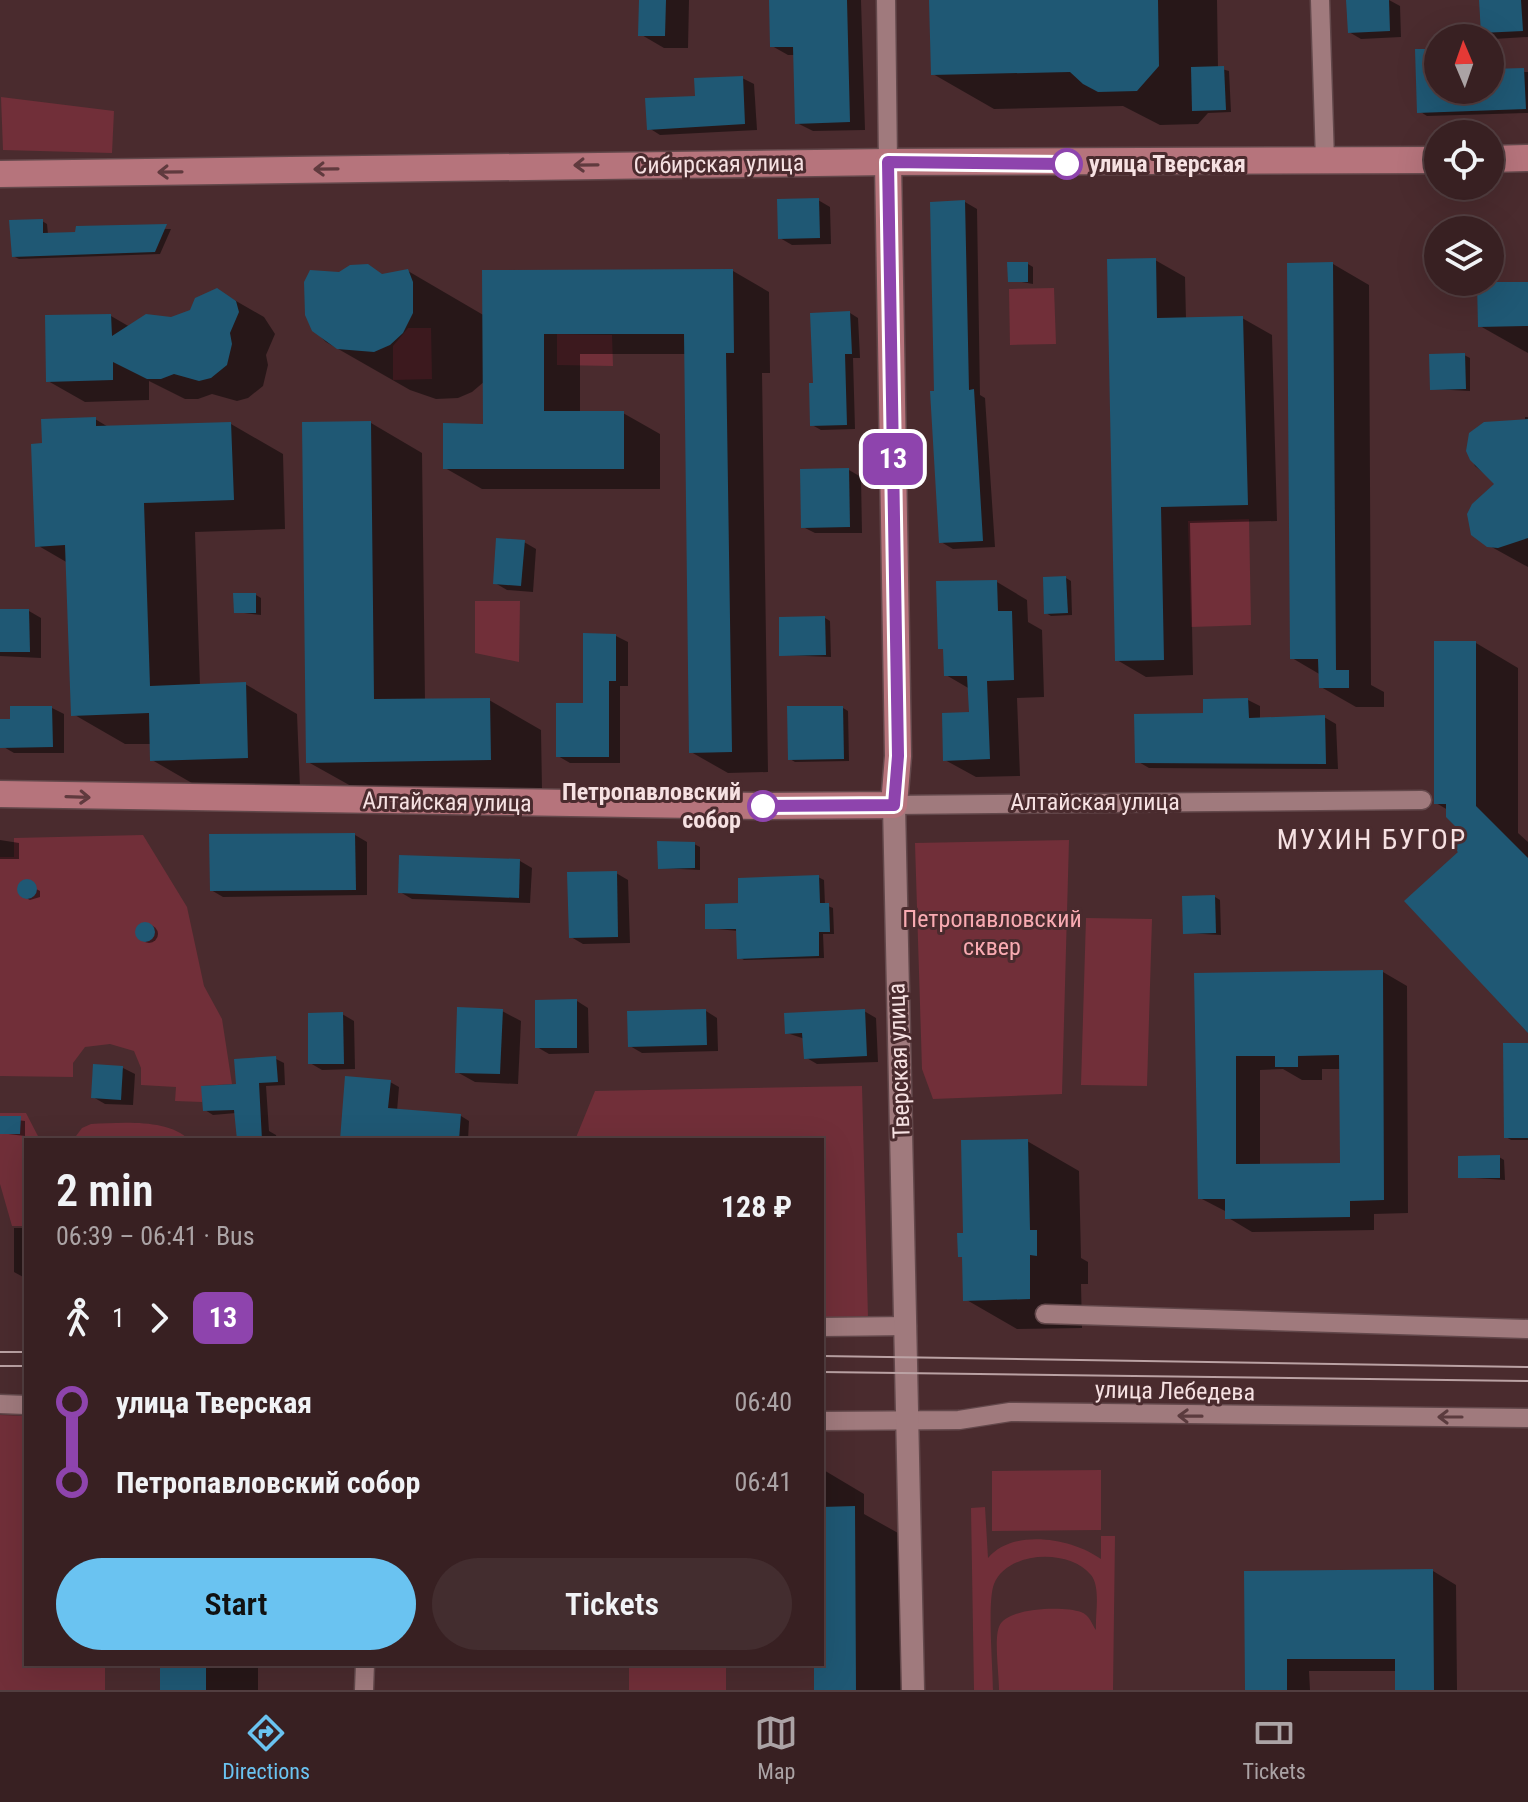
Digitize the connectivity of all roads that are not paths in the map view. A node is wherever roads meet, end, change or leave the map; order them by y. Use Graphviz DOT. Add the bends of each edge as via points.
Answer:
graph roads {
  1 [pos="886,0"];
  2 [pos="1320,0"];
  3 [pos="1528,158"];
  4 [pos="1504,159"];
  5 [pos="1424,160"];
  6 [pos="1325,161"];
  7 [pos="888,162"];
  8 [pos="0,174"];
  9 [pos="0,794"];
  10 [pos="1422,800"];
  11 [pos="894,805"];
  12 [pos="1045,1314"];
  13 [pos="907,1326"];
  14 [pos="824,1327"];
  15 [pos="1528,1329"];
  16 [pos="0,1404"];
  17 [pos="24,1405"];
  18 [pos="1528,1418"];
  19 [pos="824,1421"];
  20 [pos="909,1421"];
  21 [pos="365,1666"];
  22 [pos="364,1690"];
  23 [pos="913,1690"];
  1 -- 7 [label="street, Тверская улица"];
  2 -- 6 [label="street"];
  3 -- 4 [label="main road"];
  5 -- 6 [label="main road, Сибирская улица"];
  6 -- 7 [label="main road, Сибирская улица"];
  7 -- 8 [label="main road, Сибирская улица, one-way"];
  7 -- 11 [label="main road, Тверская улица" via="898,756"];
  9 -- 11 [label="main road, Алтайская улица, one-way"];
  10 -- 11 [label="street, Алтайская улица"];
  11 -- 13 [label="street, Тверская улица"];
  12 -- 15 [label="street"];
  13 -- 14 [label="street"];
  13 -- 20 [label="street, Тверская улица"];
  16 -- 17 [label="street"];
  18 -- 20 [label="street, улица Лебедева, one-way" via="1010,1412"];
  19 -- 20 [label="street, улица Лебедева"];
  20 -- 23 [label="street, Тверская улица"];
  21 -- 22 [label="street"];
}
